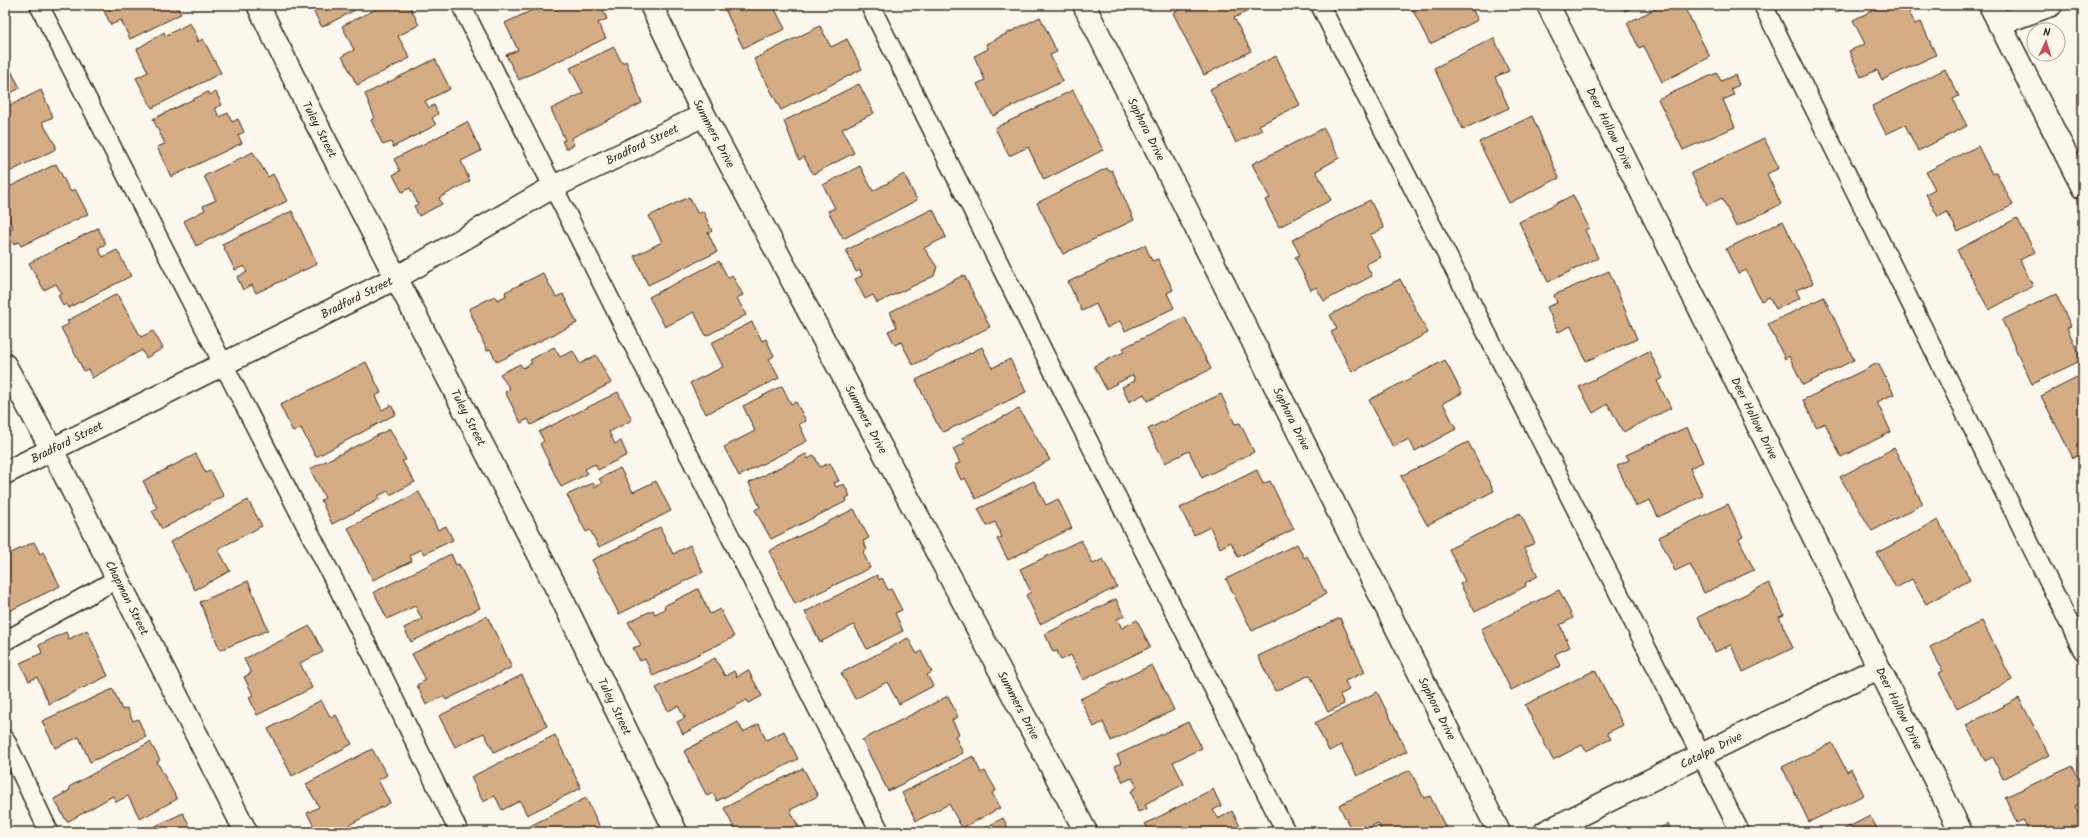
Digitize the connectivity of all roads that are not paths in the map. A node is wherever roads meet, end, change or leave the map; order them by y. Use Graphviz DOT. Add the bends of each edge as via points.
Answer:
graph roads {
  1 [pos="39,5"];
  2 [pos="258,5"];
  3 [pos="461,5"];
  4 [pos="650,5"];
  5 [pos="870,5"];
  6 [pos="1084,5"];
  7 [pos="1320,5"];
  8 [pos="1548,5"];
  9 [pos="1763,5"];
  10 [pos="2051,5"];
  11 [pos="1994,14"];
  12 [pos="704,115"];
  13 [pos="553,187"];
  14 [pos="2083,188"];
  15 [pos="396,278"];
  16 [pos="223,363"];
  17 [pos="5,365"];
  18 [pos="51,448"];
  19 [pos="5,473"];
  20 [pos="117,579"];
  21 [pos="5,641"];
  22 [pos="2083,651"];
  23 [pos="1878,668"];
  24 [pos="5,739"];
  25 [pos="1701,755"];
  26 [pos="50,832"];
  27 [pos="246,832"];
  28 [pos="459,832"];
  29 [pos="676,832"];
  30 [pos="880,832"];
  31 [pos="1086,832"];
  32 [pos="1286,832"];
  33 [pos="1499,832"];
  34 [pos="1545,832"];
  35 [pos="1740,832"];
  36 [pos="1961,832"];
  1 -- 16 [label="lane"];
  2 -- 15 [label="street, Tuley Street"];
  3 -- 13 [label="lane"];
  4 -- 12 [label="street, Summers Drive"];
  5 -- 32 [label="lane"];
  6 -- 33 [label="street, Sophora Drive"];
  7 -- 25 [label="lane"];
  8 -- 23 [label="street, Deer Hollow Drive"];
  9 -- 22 [label="lane"];
  10 -- 11 [label="street"];
  11 -- 14 [label="street"];
  12 -- 13 [label="street, Bradford Street"];
  12 -- 31 [label="street, Summers Drive"];
  13 -- 15 [label="street, Bradford Street"];
  13 -- 30 [label="lane"];
  15 -- 16 [label="street, Bradford Street"];
  15 -- 29 [label="street, Tuley Street" via="562,599"];
  16 -- 18 [label="street, Bradford Street"];
  16 -- 28 [label="lane" via="375,660"];
  17 -- 18 [label="street, Chapman Street"];
  18 -- 19 [label="street, Bradford Street"];
  18 -- 20 [label="street, Chapman Street"];
  20 -- 21 [label="lane"];
  20 -- 27 [label="street, Chapman Street"];
  23 -- 25 [label="street, Catalpa Drive"];
  23 -- 36 [label="street, Deer Hollow Drive"];
  24 -- 26 [label="lane"];
  25 -- 34 [label="street, Catalpa Drive"];
  25 -- 35 [label="lane"];
}
